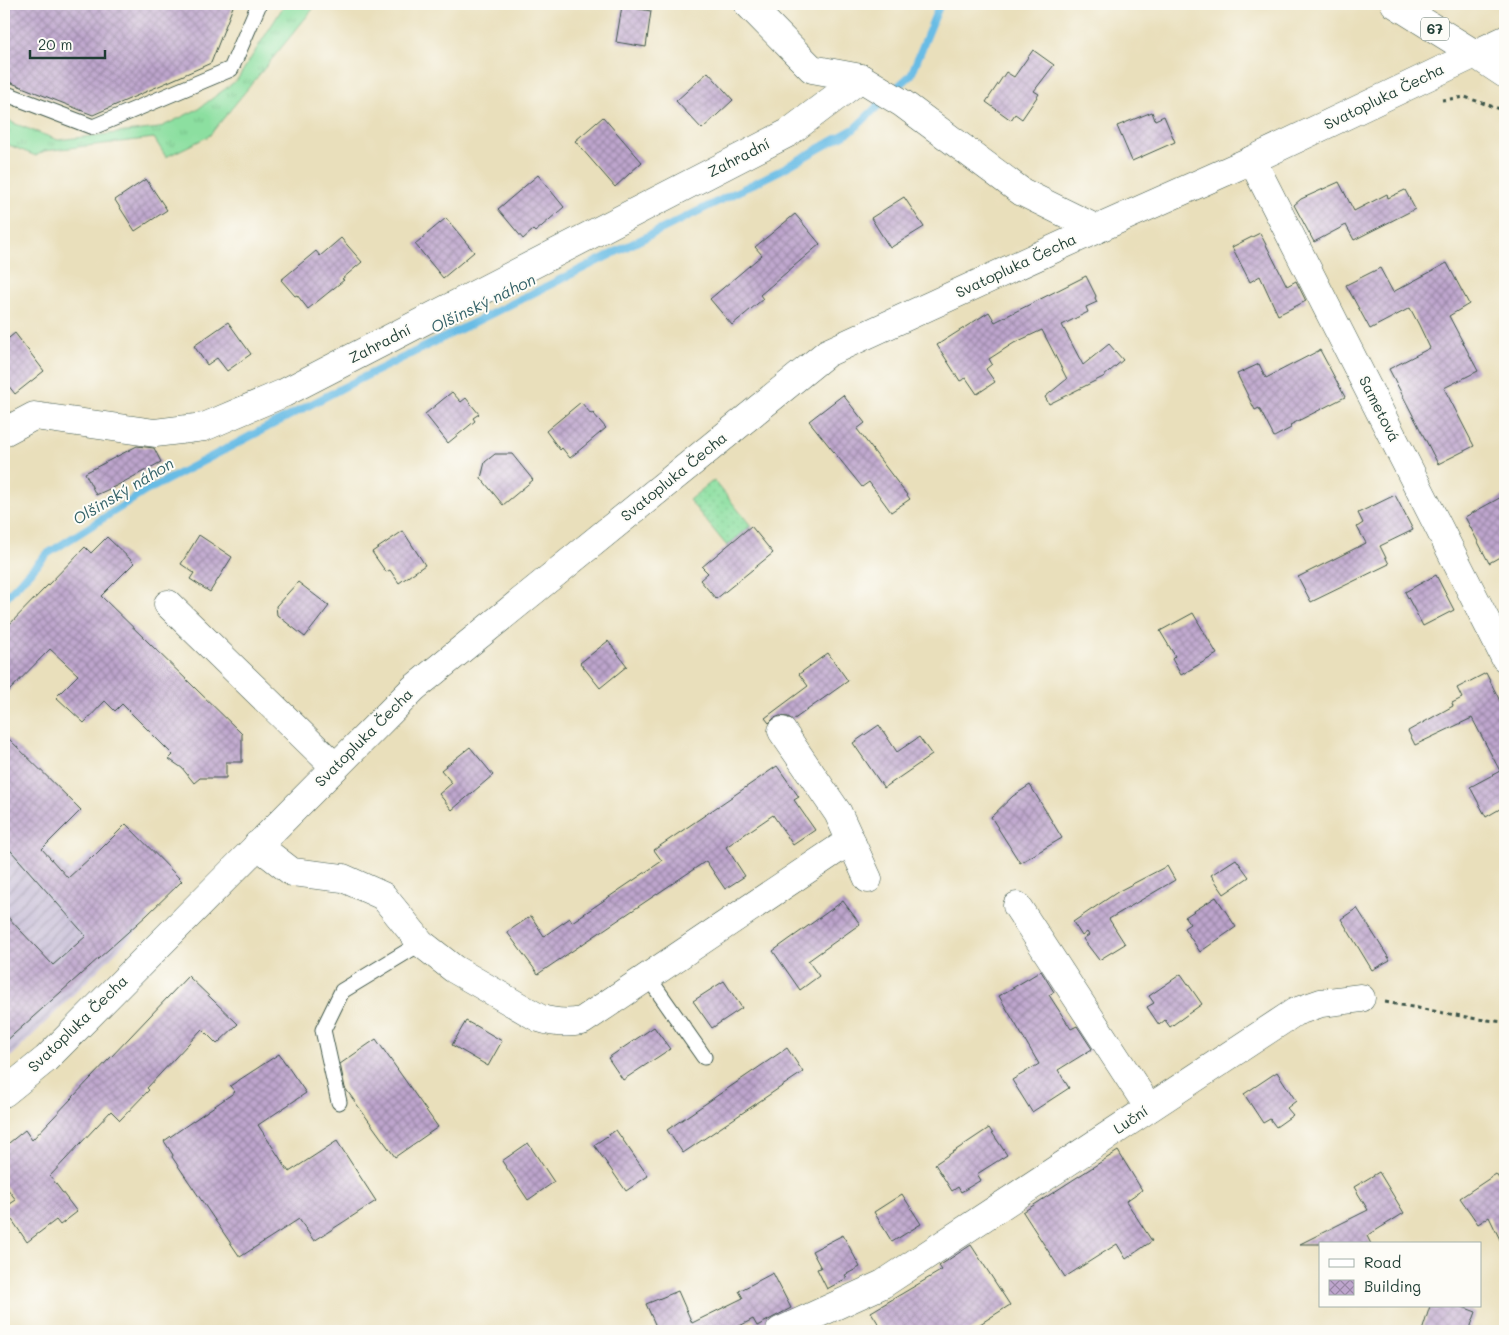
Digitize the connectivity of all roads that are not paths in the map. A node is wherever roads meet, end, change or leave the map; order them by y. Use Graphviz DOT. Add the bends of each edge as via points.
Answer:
graph roads {
  1 [pos="259,4"];
  2 [pos="748,4"];
  3 [pos="1395,4"];
  4 [pos="1505,40"];
  5 [pos="1475,54"];
  6 [pos="1505,74"];
  7 [pos="881,90"];
  8 [pos="4,93"];
  9 [pos="1252,160"];
  10 [pos="1098,229"];
  11 [pos="4,432"];
  12 [pos="168,604"];
  13 [pos="1505,658"];
  14 [pos="782,731"];
  15 [pos="335,766"];
  16 [pos="850,840"];
  17 [pos="257,845"];
  18 [pos="868,879"];
  19 [pos="1017,906"];
  20 [pos="421,943"];
  21 [pos="648,977"];
  22 [pos="1361,998"];
  23 [pos="704,1057"];
  24 [pos="4,1093"];
  25 [pos="339,1102"];
  26 [pos="1149,1108"];
  27 [pos="780,1331"];
  1 -- 8 [label="lane" via="231,69 92,127"];
  2 -- 7 [label="street" via="812,69"];
  3 -- 5 [label="street, 67"];
  4 -- 5 [label="street, Svatopluka Čecha"];
  5 -- 6 [label="street"];
  5 -- 9 [label="street, Svatopluka Čecha"];
  7 -- 10 [label="street" via="1022,192"];
  7 -- 11 [label="street, Zahradní" via="788,132 284,393 204,427 155,433 34,416"];
  9 -- 10 [label="street, Svatopluka Čecha"];
  9 -- 13 [label="street, Sametová"];
  10 -- 15 [label="street, Svatopluka Čecha" via="827,352 414,688"];
  12 -- 15 [label="street"];
  14 -- 16 [label="street" via="838,813"];
  15 -- 17 [label="street, Svatopluka Čecha"];
  16 -- 18 [label="street"];
  16 -- 21 [label="street"];
  17 -- 20 [label="street" via="292,872 343,878 383,896"];
  17 -- 24 [label="street, Svatopluka Čecha" via="46,1058"];
  19 -- 26 [label="street"];
  20 -- 21 [label="street" via="454,969 553,1023 582,1021"];
  20 -- 25 [label="lane" via="342,991 323,1030"];
  21 -- 23 [label="lane"];
  22 -- 26 [label="street, Luční" via="1321,1003 1295,1012"];
  26 -- 27 [label="street, Luční" via="883,1284"];
}
